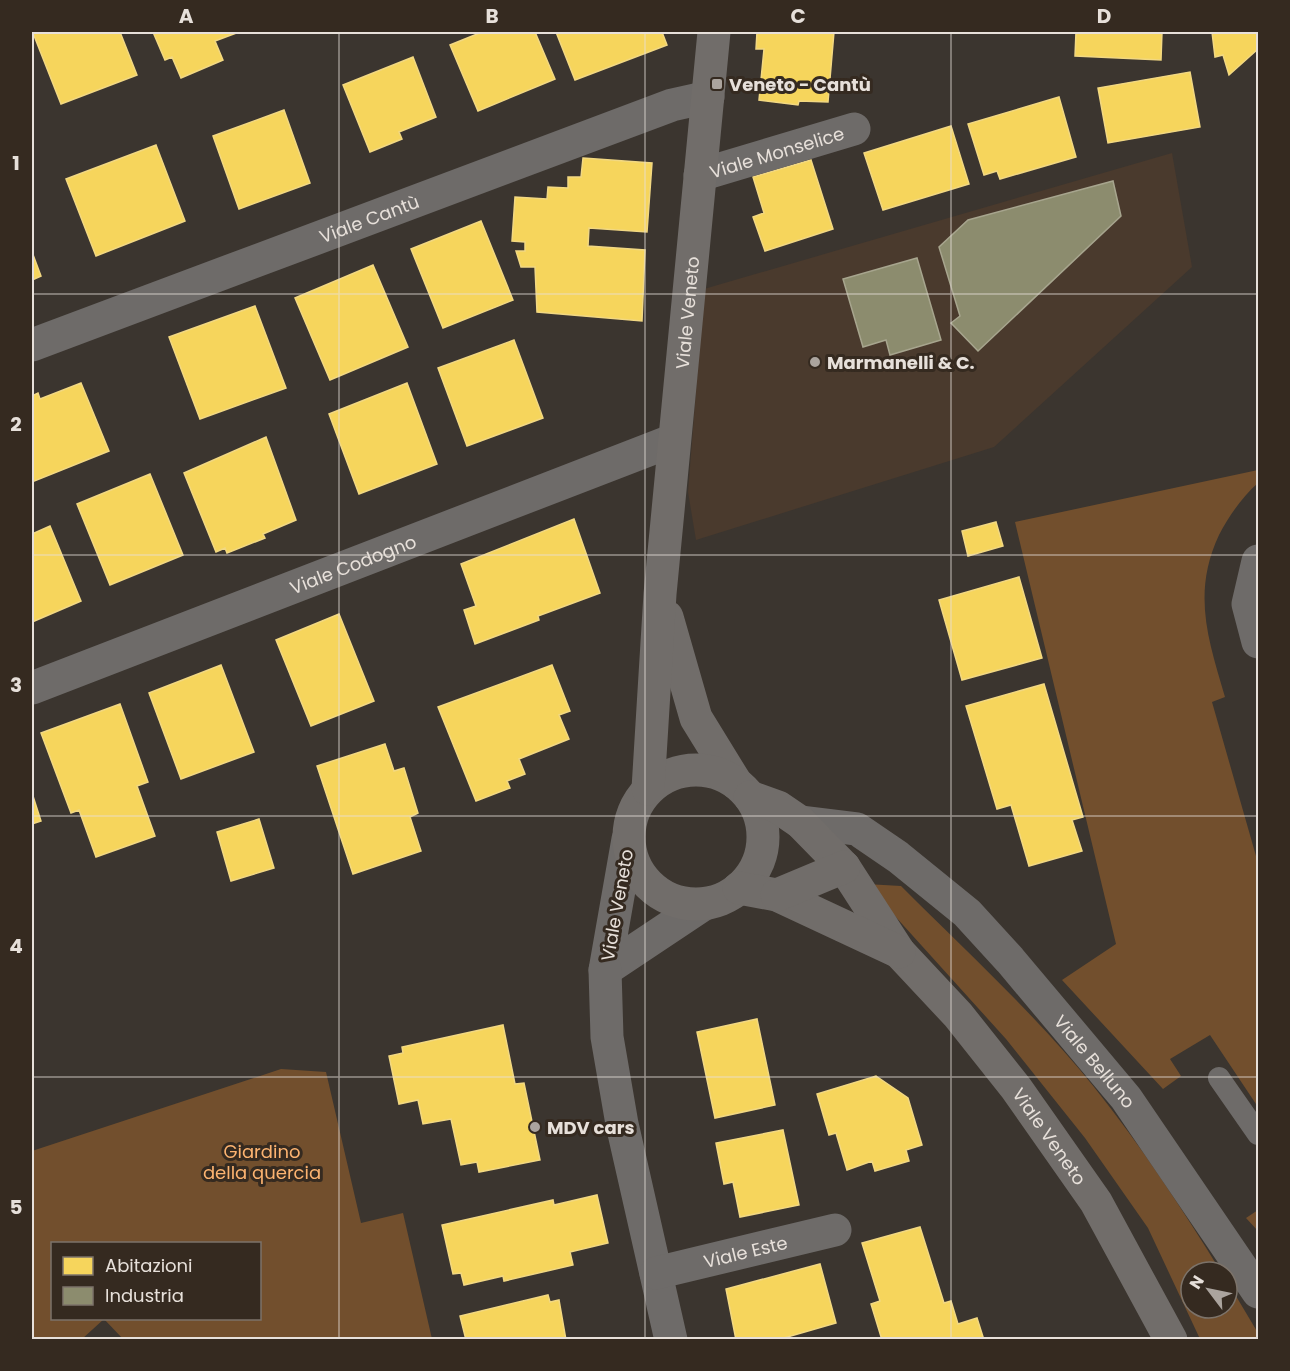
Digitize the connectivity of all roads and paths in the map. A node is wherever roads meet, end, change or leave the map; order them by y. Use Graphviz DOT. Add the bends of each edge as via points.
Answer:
graph roads {
  1 [pos="714,32"];
  2 [pos="708,97"];
  3 [pos="854,129"];
  4 [pos="700,175"];
  5 [pos="32,345"];
  6 [pos="674,440"];
  7 [pos="1258,561"];
  8 [pos="660,594"];
  9 [pos="1258,642"];
  10 [pos="32,688"];
  11 [pos="648,789"];
  12 [pos="743,790"];
  13 [pos="800,822"];
  14 [pos="628,839"];
  15 [pos="898,857"];
  16 [pos="844,867"];
  17 [pos="739,888"];
  18 [pos="777,895"];
  19 [pos="704,904"];
  20 [pos="899,952"];
  21 [pos="605,970"];
  22 [pos="1219,1078"];
  23 [pos="1258,1134"];
  24 [pos="835,1230"];
  25 [pos="656,1273"];
  26 [pos="1258,1292"];
  27 [pos="671,1340"];
  28 [pos="1171,1340"];
  1 -- 2 [label="main road, Viale Veneto"];
  2 -- 4 [label="main road, Viale Veneto"];
  2 -- 5 [label="street, Viale Cantù" via="672,105"];
  3 -- 4 [label="street, Viale Monselice"];
  4 -- 6 [label="main road, Viale Veneto"];
  6 -- 8 [label="main road, Viale Veneto"];
  6 -- 10 [label="street, Viale Codogno"];
  7 -- 9 [label="street" via="1248,604"];
  8 -- 11 [label="main road, Viale Veneto"];
  8 -- 12 [label="main road, Viale Veneto" via="696,718"];
  11 -- 12 [label="main road" via="661,779 691,770 707,770"];
  11 -- 14 [label="main road" via="636,804"];
  12 -- 13 [label="main road, Viale Veneto"];
  12 -- 17 [label="main road" via="759,815 763,835 756,864"];
  13 -- 15 [label="street, Viale Belluno" via="857,829"];
  13 -- 16 [label="main road, Viale Veneto"];
  14 -- 19 [label="main road" via="633,861 644,880 661,895 681,903"];
  14 -- 21 [label="street, Viale Veneto"];
  15 -- 16 [label="street"];
  15 -- 26 [label="street, Viale Belluno" via="967,913 1126,1098"];
  16 -- 18 [label="main road"];
  16 -- 20 [label="main road, Viale Veneto"];
  17 -- 18 [label="main road, Viale Veneto"];
  17 -- 19 [label="main road"];
  18 -- 20 [label="main road, Viale Veneto"];
  19 -- 21 [label="street, Viale Veneto"];
  20 -- 28 [label="main road, Viale Veneto" via="958,1015 1016,1088 1096,1202"];
  21 -- 25 [label="street, Viale Veneto" via="607,1037"];
  22 -- 23 [label="lane"];
  24 -- 25 [label="street, Viale Este"];
  25 -- 27 [label="street, Viale Veneto"];
}
